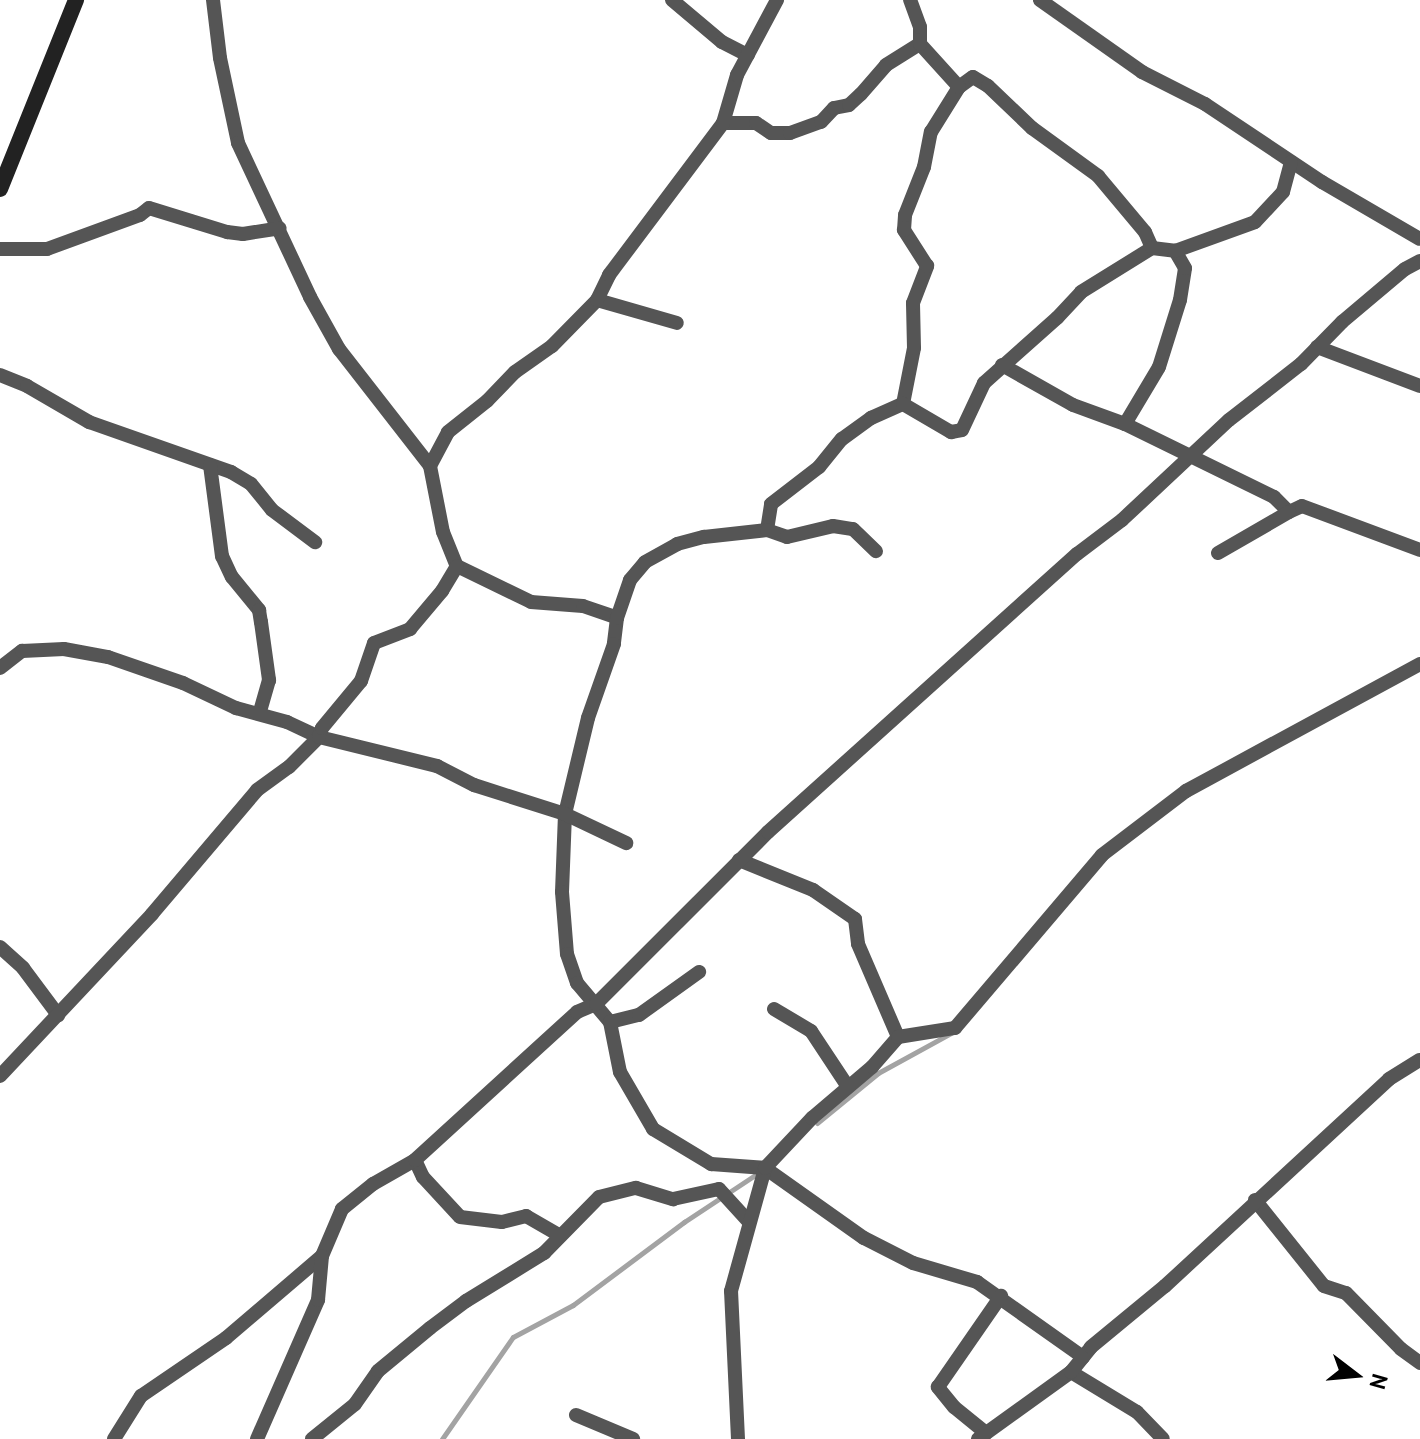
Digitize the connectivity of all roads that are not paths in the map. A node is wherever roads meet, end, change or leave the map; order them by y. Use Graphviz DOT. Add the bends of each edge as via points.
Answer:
graph roads {
  1 [pos="76,0"];
  2 [pos="213,0"];
  3 [pos="672,0"];
  4 [pos="777,0"];
  5 [pos="910,0"];
  6 [pos="1040,0"];
  7 [pos="920,44"];
  8 [pos="748,55"];
  9 [pos="959,87"];
  10 [pos="723,123"];
  11 [pos="1291,162"];
  12 [pos="0,189"];
  13 [pos="280,228"];
  14 [pos="1420,239"];
  15 [pos="1152,248"];
  16 [pos="0,249"];
  17 [pos="1175,251"];
  18 [pos="1420,261"];
  19 [pos="597,300"];
  20 [pos="677,323"];
  21 [pos="1317,347"];
  22 [pos="1002,365"];
  23 [pos="0,375"];
  24 [pos="1420,386"];
  25 [pos="903,404"];
  26 [pos="1125,424"];
  27 [pos="1190,455"];
  28 [pos="210,465"];
  29 [pos="430,466"];
  30 [pos="1289,512"];
  31 [pos="767,530"];
  32 [pos="315,542"];
  33 [pos="1420,550"];
  34 [pos="876,551"];
  35 [pos="1218,553"];
  36 [pos="457,566"];
  37 [pos="617,618"];
  38 [pos="1420,664"];
  39 [pos="0,668"];
  40 [pos="259,714"];
  41 [pos="319,737"];
  42 [pos="565,814"];
  43 [pos="626,843"];
  44 [pos="739,860"];
  45 [pos="0,947"];
  46 [pos="699,972"];
  47 [pos="596,1004"];
  48 [pos="774,1009"];
  49 [pos="58,1015"];
  50 [pos="610,1022"];
  51 [pos="898,1037"];
  52 [pos="1420,1060"];
  53 [pos="0,1076"];
  54 [pos="848,1087"];
  55 [pos="415,1160"];
  56 [pos="711,1164"];
  57 [pos="765,1168"];
  58 [pos="719,1189"];
  59 [pos="1255,1200"];
  60 [pos="749,1222"];
  61 [pos="559,1235"];
  62 [pos="322,1256"];
  63 [pos="1001,1296"];
  64 [pos="1083,1357"];
  65 [pos="1420,1363"];
  66 [pos="1071,1372"];
  67 [pos="576,1415"];
  68 [pos="982,1436"];
  69 [pos="114,1439"];
  70 [pos="257,1439"];
  71 [pos="312,1439"];
  72 [pos="633,1439"];
  73 [pos="738,1439"];
  74 [pos="1163,1439"];
  1 -- 12 [label="street"];
  2 -- 13 [label="street" via="238,143"];
  3 -- 8 [label="street" via="722,42"];
  4 -- 8 [label="street"];
  5 -- 7 [label="street"];
  6 -- 11 [label="street" via="1142,72 1205,104"];
  7 -- 9 [label="street"];
  7 -- 10 [label="street" via="886,65 849,105 834,108 821,122 790,133 771,133 756,123"];
  8 -- 10 [label="street"];
  9 -- 15 [label="street" via="973,77 988,86 1032,128 1098,176"];
  9 -- 25 [label="street" via="931,132 905,215 904,230 927,266 913,303 914,348"];
  10 -- 19 [label="street" via="609,275"];
  11 -- 14 [label="street"];
  11 -- 17 [label="street" via="1283,192 1255,222"];
  13 -- 16 [label="street" via="227,232 149,208 47,249"];
  13 -- 29 [label="street" via="339,349"];
  15 -- 17 [label="street"];
  15 -- 22 [label="street" via="1081,292"];
  17 -- 26 [label="street" via="1185,268 1180,300 1159,367"];
  18 -- 21 [label="street"];
  19 -- 20 [label="street"];
  19 -- 29 [label="street" via="552,346 448,432"];
  21 -- 24 [label="street"];
  21 -- 27 [label="street"];
  22 -- 25 [label="street" via="984,383 962,430 951,432"];
  22 -- 26 [label="street" via="1073,405"];
  23 -- 28 [label="street" via="89,422"];
  25 -- 31 [label="street" via="842,439 819,467 786,490 771,504"];
  26 -- 27 [label="street"];
  27 -- 30 [label="street" via="1274,497"];
  27 -- 44 [label="street"];
  28 -- 32 [label="street" via="251,484 272,510"];
  28 -- 40 [label="street" via="222,556 259,610 269,680"];
  29 -- 36 [label="street" via="443,532"];
  30 -- 33 [label="street" via="1302,506"];
  30 -- 35 [label="street"];
  31 -- 34 [label="street" via="787,537 833,526 853,529"];
  31 -- 37 [label="street" via="677,544 645,562 630,580"];
  36 -- 37 [label="street" via="531,602 583,606"];
  36 -- 41 [label="street" via="410,629 374,643 361,681"];
  37 -- 42 [label="street"];
  38 -- 51 [label="street" via="1186,791 1102,855 955,1028"];
  39 -- 40 [label="street" via="22,651 87,651"];
  40 -- 41 [label="street"];
  41 -- 42 [label="street" via="437,766 474,785"];
  41 -- 49 [label="street" via="257,790"];
  42 -- 43 [label="street"];
  42 -- 47 [label="street" via="562,892 567,954 577,983"];
  44 -- 47 [label="street"];
  44 -- 51 [label="street" via="813,890 855,919 858,944"];
  45 -- 49 [label="street"];
  46 -- 50 [label="street" via="639,1015"];
  47 -- 50 [label="street"];
  47 -- 55 [label="street" via="577,1012"];
  48 -- 54 [label="street" via="811,1031"];
  49 -- 53 [label="street"];
  50 -- 56 [label="street" via="620,1072 653,1129"];
  51 -- 54 [label="street"];
  52 -- 59 [label="street" via="1389,1079"];
  54 -- 57 [label="street"];
  55 -- 61 [label="street" via="423,1177 460,1217 502,1222 526,1216"];
  55 -- 62 [label="street" via="342,1209"];
  56 -- 57 [label="street"];
  56 -- 58 [label="street"];
  57 -- 60 [label="street"];
  57 -- 63 [label="street" via="864,1238"];
  58 -- 60 [label="street"];
  58 -- 61 [label="street" via="673,1199 636,1188 599,1197"];
  59 -- 64 [label="street"];
  59 -- 65 [label="street" via="1324,1286 1346,1293"];
  60 -- 73 [label="street" via="731,1291"];
  61 -- 71 [label="street" via="544,1253 430,1328 378,1371 355,1404"];
  62 -- 69 [label="street" via="226,1338 141,1396"];
  62 -- 70 [label="street" via="318,1300"];
  63 -- 64 [label="street"];
  63 -- 68 [label="street" via="938,1387"];
  64 -- 66 [label="street"];
  66 -- 68 [label="street"];
  66 -- 74 [label="street" via="1137,1412"];
  67 -- 72 [label="street"];
}
